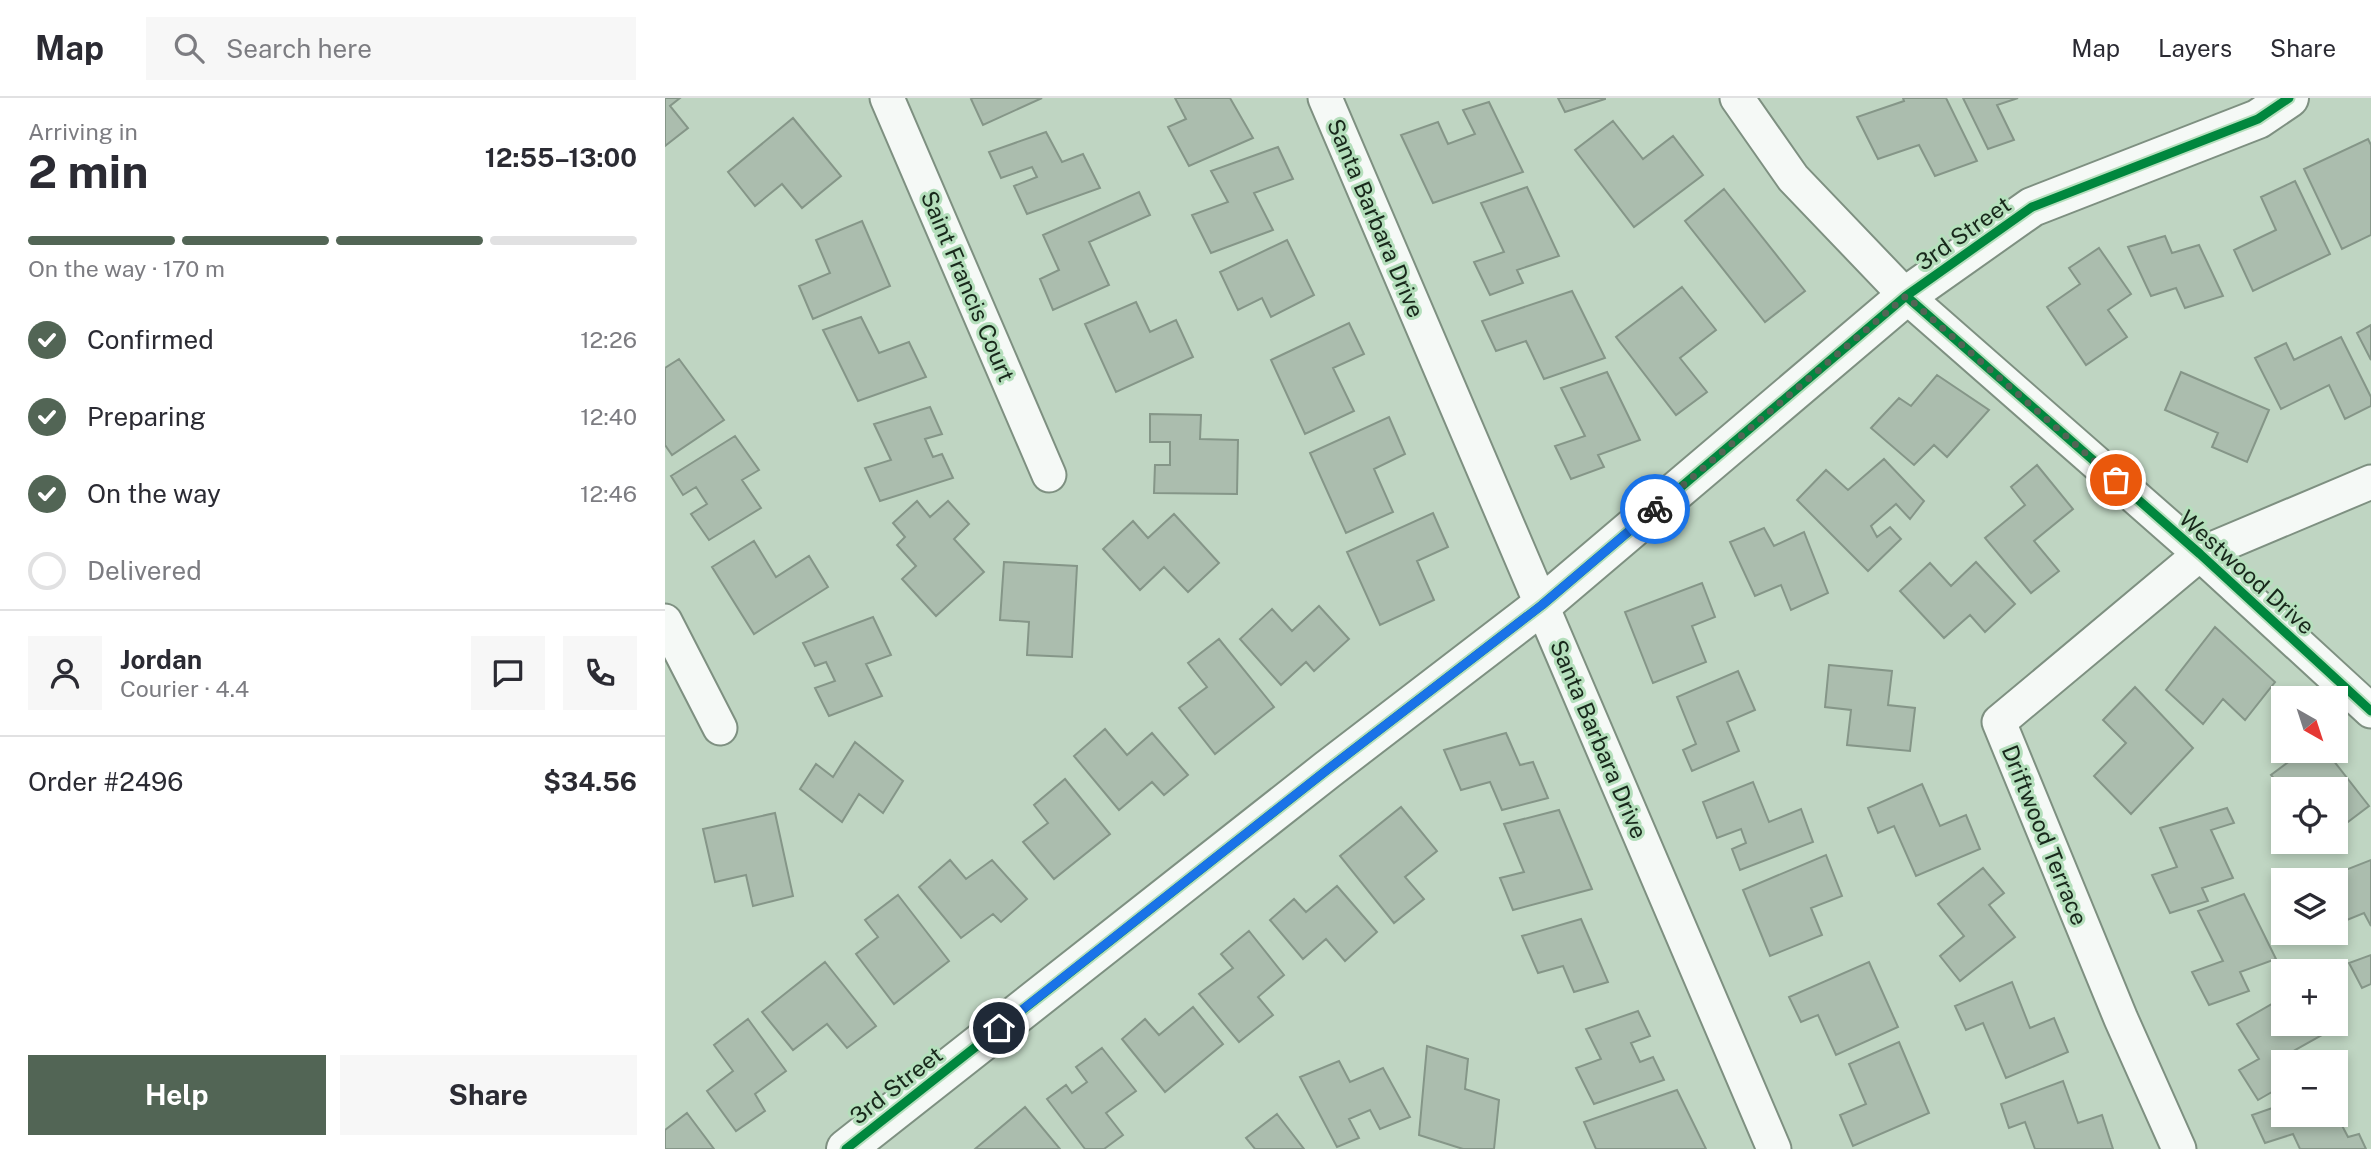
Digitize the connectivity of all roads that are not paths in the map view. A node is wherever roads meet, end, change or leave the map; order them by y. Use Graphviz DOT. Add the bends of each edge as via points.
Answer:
graph roads {
  1 [pos="887,98"];
  2 [pos="1325,98"];
  3 [pos="1737,98"];
  4 [pos="2289,98"];
  5 [pos="1906,296"];
  6 [pos="1049,475"];
  7 [pos="2371,482"];
  8 [pos="2200,554"];
  9 [pos="1542,605"];
  10 [pos="665,621"];
  11 [pos="2371,711"];
  12 [pos="720,728"];
  13 [pos="846,1149"];
  14 [pos="1774,1149"];
  15 [pos="2179,1149"];
  1 -- 6 [label="street, Saint Francis Court"];
  2 -- 9 [label="street, Santa Barbara Drive"];
  3 -- 5 [label="street, Westwood Drive" via="1793,178"];
  4 -- 5 [label="street, 3rd Street" via="2258,119 2032,207"];
  5 -- 8 [label="street, Westwood Drive"];
  5 -- 9 [label="street, 3rd Street"];
  7 -- 8 [label="street"];
  8 -- 11 [label="street, Westwood Drive"];
  8 -- 15 [label="street, Driftwood Terrace" via="1999,722"];
  9 -- 13 [label="street, 3rd Street"];
  9 -- 14 [label="street, Santa Barbara Drive"];
  10 -- 12 [label="street"];
}
